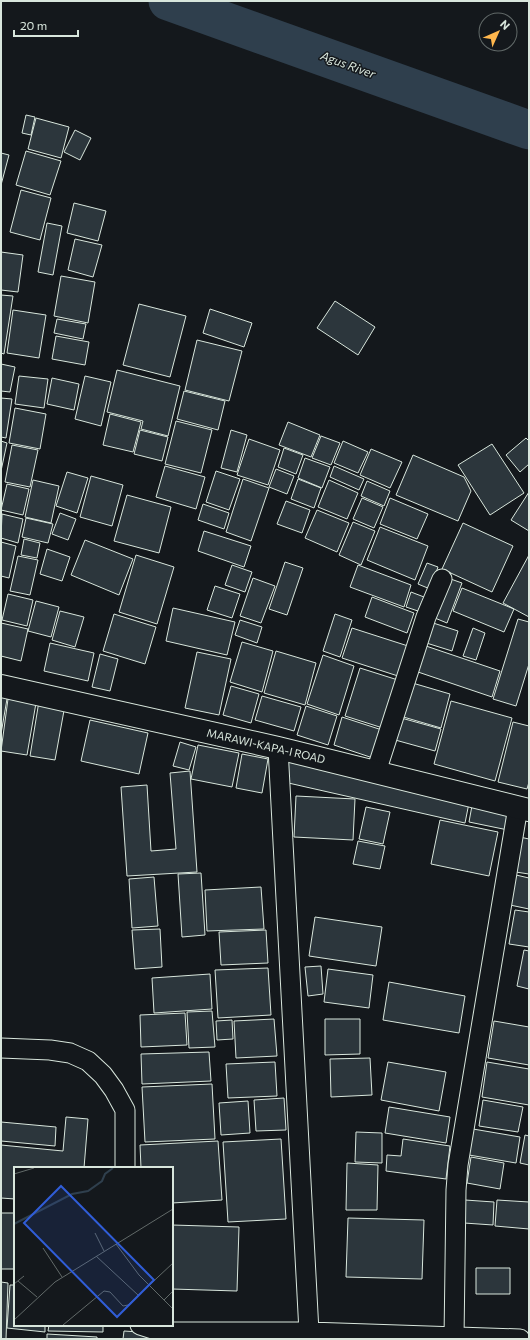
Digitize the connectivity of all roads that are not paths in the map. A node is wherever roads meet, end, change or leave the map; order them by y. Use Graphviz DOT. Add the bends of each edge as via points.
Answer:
graph roads {
  1 [pos="442,579"];
  2 [pos="1,686"];
  3 [pos="278,748"];
  4 [pos="376,772"];
  5 [pos="523,809"];
  6 [pos="1,1048"];
  7 [pos="125,1167"];
  8 [pos="143,1326"];
  9 [pos="309,1332"];
  10 [pos="454,1337"];
  11 [pos="520,1339"];
  1 -- 4 [label="street" via="426,617"];
  2 -- 3 [label="main road, MARAWI-KAPA-I ROAD"];
  3 -- 4 [label="main road, MARAWI-KAPA-I ROAD"];
  3 -- 9 [label="street"];
  4 -- 5 [label="main road, MARAWI-KAPA-I ROAD"];
  5 -- 10 [label="street" via="458,1165"];
  6 -- 7 [label="street" via="70,1053 88,1061 103,1075 125,1110"];
  8 -- 9 [label="street" via="162,1332"];
  9 -- 10 [label="street"];
  10 -- 11 [label="street"];
}
